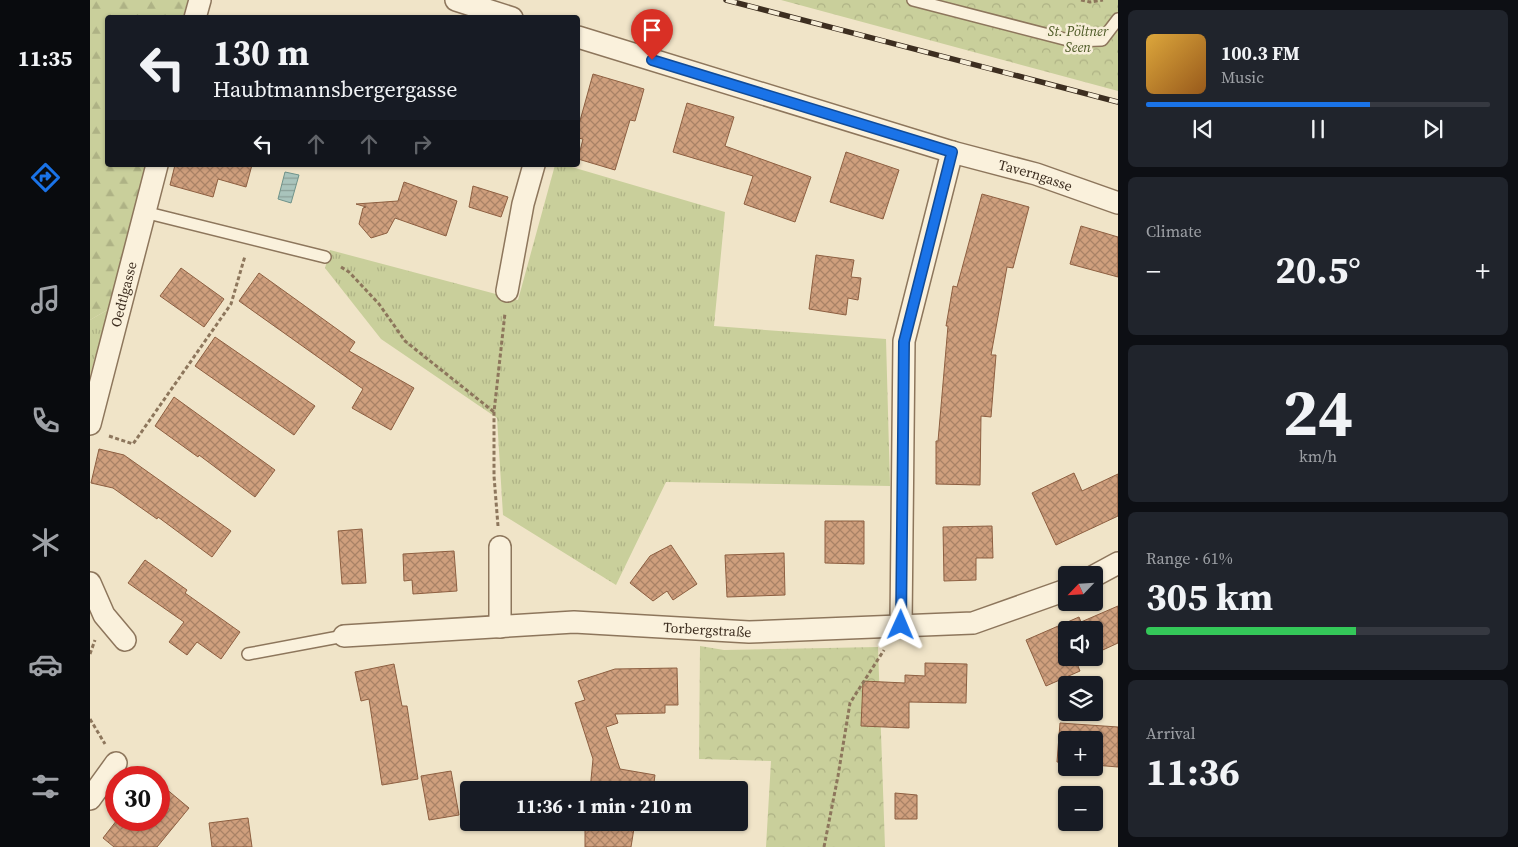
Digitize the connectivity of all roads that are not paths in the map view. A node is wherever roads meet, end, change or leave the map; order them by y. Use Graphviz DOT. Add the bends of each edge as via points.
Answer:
graph roads {
  1 [pos="200,0"];
  2 [pos="456,0"];
  3 [pos="913,0"];
  4 [pos="196,15"];
  5 [pos="503,15"];
  6 [pos="1118,19"];
  7 [pos="580,39"];
  8 [pos="952,152"];
  9 [pos="156,167"];
  10 [pos="533,167"];
  11 [pos="1118,203"];
  12 [pos="144,212"];
  13 [pos="325,257"];
  14 [pos="507,291"];
  15 [pos="98,430"];
  16 [pos="500,547"];
  17 [pos="1118,563"];
  18 [pos="1103,571"];
  19 [pos="90,583"];
  20 [pos="1058,593"];
  21 [pos="901,625"];
  22 [pos="500,627"];
  23 [pos="344,636"];
  24 [pos="125,640"];
  25 [pos="248,654"];
  26 [pos="116,763"];
  27 [pos="90,799"];
  1 -- 4 [label="street"];
  2 -- 5 [label="street"];
  3 -- 6 [label="lane" via="1072,41 1102,40"];
  7 -- 8 [label="street, Taverngasse"];
  8 -- 11 [label="street, Taverngasse" via="1036,174"];
  8 -- 21 [label="street" via="904,342"];
  9 -- 12 [label="street, Oedtlgasse"];
  10 -- 14 [label="street"];
  12 -- 13 [label="lane"];
  12 -- 15 [label="street, Oedtlgasse"];
  16 -- 22 [label="street"];
  17 -- 18 [label="street"];
  19 -- 24 [label="street" via="104,615"];
  20 -- 21 [label="street, Torbergstraße" via="973,623"];
  21 -- 22 [label="street, Torbergstraße" via="749,632 574,622"];
  22 -- 23 [label="street, Torbergstraße"];
  23 -- 25 [label="lane"];
  26 -- 27 [label="street"];
}
